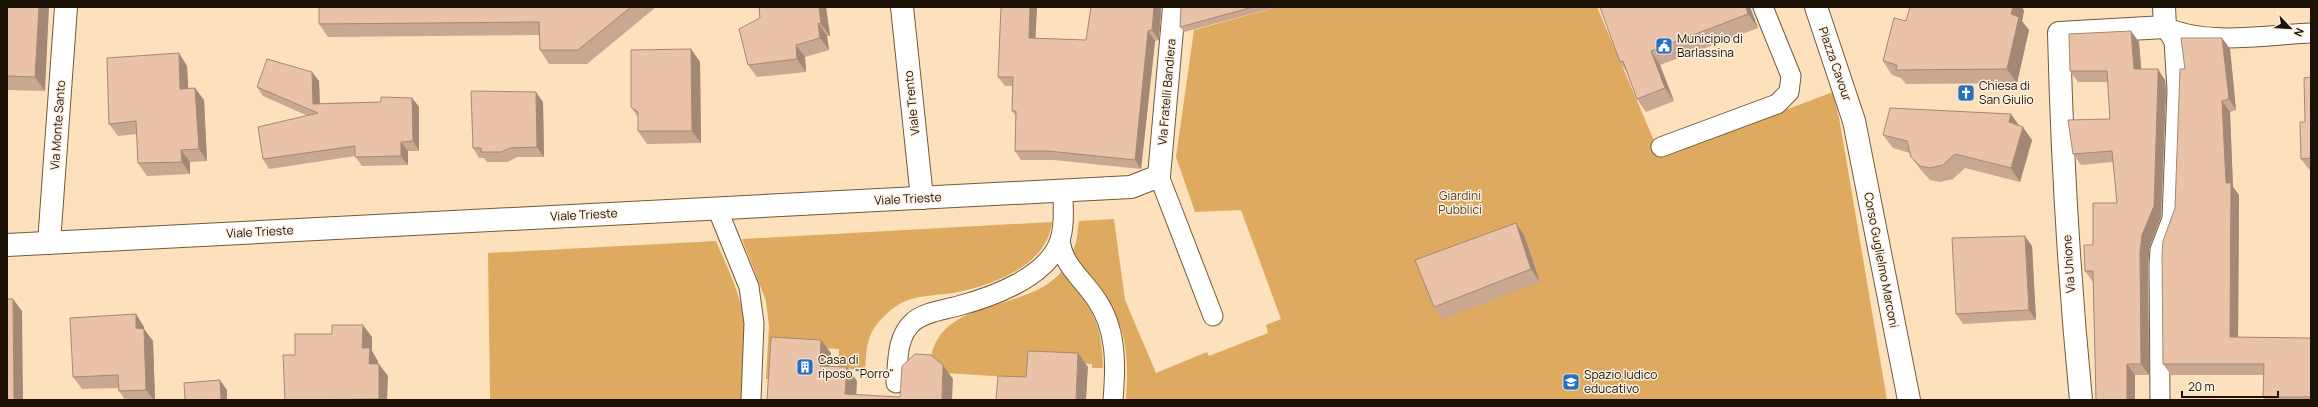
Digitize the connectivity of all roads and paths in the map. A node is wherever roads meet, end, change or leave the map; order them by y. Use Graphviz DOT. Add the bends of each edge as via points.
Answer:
graph roads {
  1 [pos="66,7"];
  2 [pos="902,7"];
  3 [pos="1174,7"];
  4 [pos="1763,7"];
  5 [pos="1816,7"];
  6 [pos="2164,17"];
  7 [pos="2311,33"];
  8 [pos="1854,121"];
  9 [pos="1661,147"];
  10 [pos="1159,176"];
  11 [pos="1063,192"];
  12 [pos="922,198"];
  13 [pos="717,208"];
  14 [pos="1060,240"];
  15 [pos="49,243"];
  16 [pos="7,245"];
  17 [pos="1213,316"];
  18 [pos="896,382"];
  19 [pos="751,400"];
  20 [pos="1113,400"];
  21 [pos="1909,400"];
  22 [pos="2081,400"];
  23 [pos="2160,400"];
  1 -- 15 [label="street, Via Monte Santo"];
  2 -- 12 [label="street, Viale Trento"];
  3 -- 10 [label="street, Via Fratelli Bandiera"];
  4 -- 9 [label="lane" via="1791,76 1789,92 1777,104"];
  5 -- 8 [label="street, Piazza Cavour"];
  6 -- 7 [label="lane" via="2181,34 2208,38"];
  6 -- 22 [label="street, Via Unione" via="2059,33 2070,286"];
  6 -- 23 [label="lane" via="2174,41 2177,90 2172,219 2162,244 2159,264"];
  8 -- 21 [label="street, Corso Guglielmo Marconi"];
  10 -- 11 [label="street, Viale Trieste" via="1145,184 1131,187"];
  10 -- 17 [label="lane"];
  11 -- 12 [label="street, Viale Trieste"];
  11 -- 14 [label="lane" via="1064,222"];
  12 -- 13 [label="street, Viale Trieste"];
  13 -- 15 [label="street, Viale Trieste"];
  13 -- 19 [label="lane" via="748,287 754,323"];
  14 -- 18 [label="lane" via="1054,253 1042,266 1019,283 989,297 930,313 913,322 904,333 898,352"];
  14 -- 20 [label="lane" via="1066,263 1088,287 1106,316 1115,351"];
  15 -- 16 [label="street, Viale Trieste"];
}
